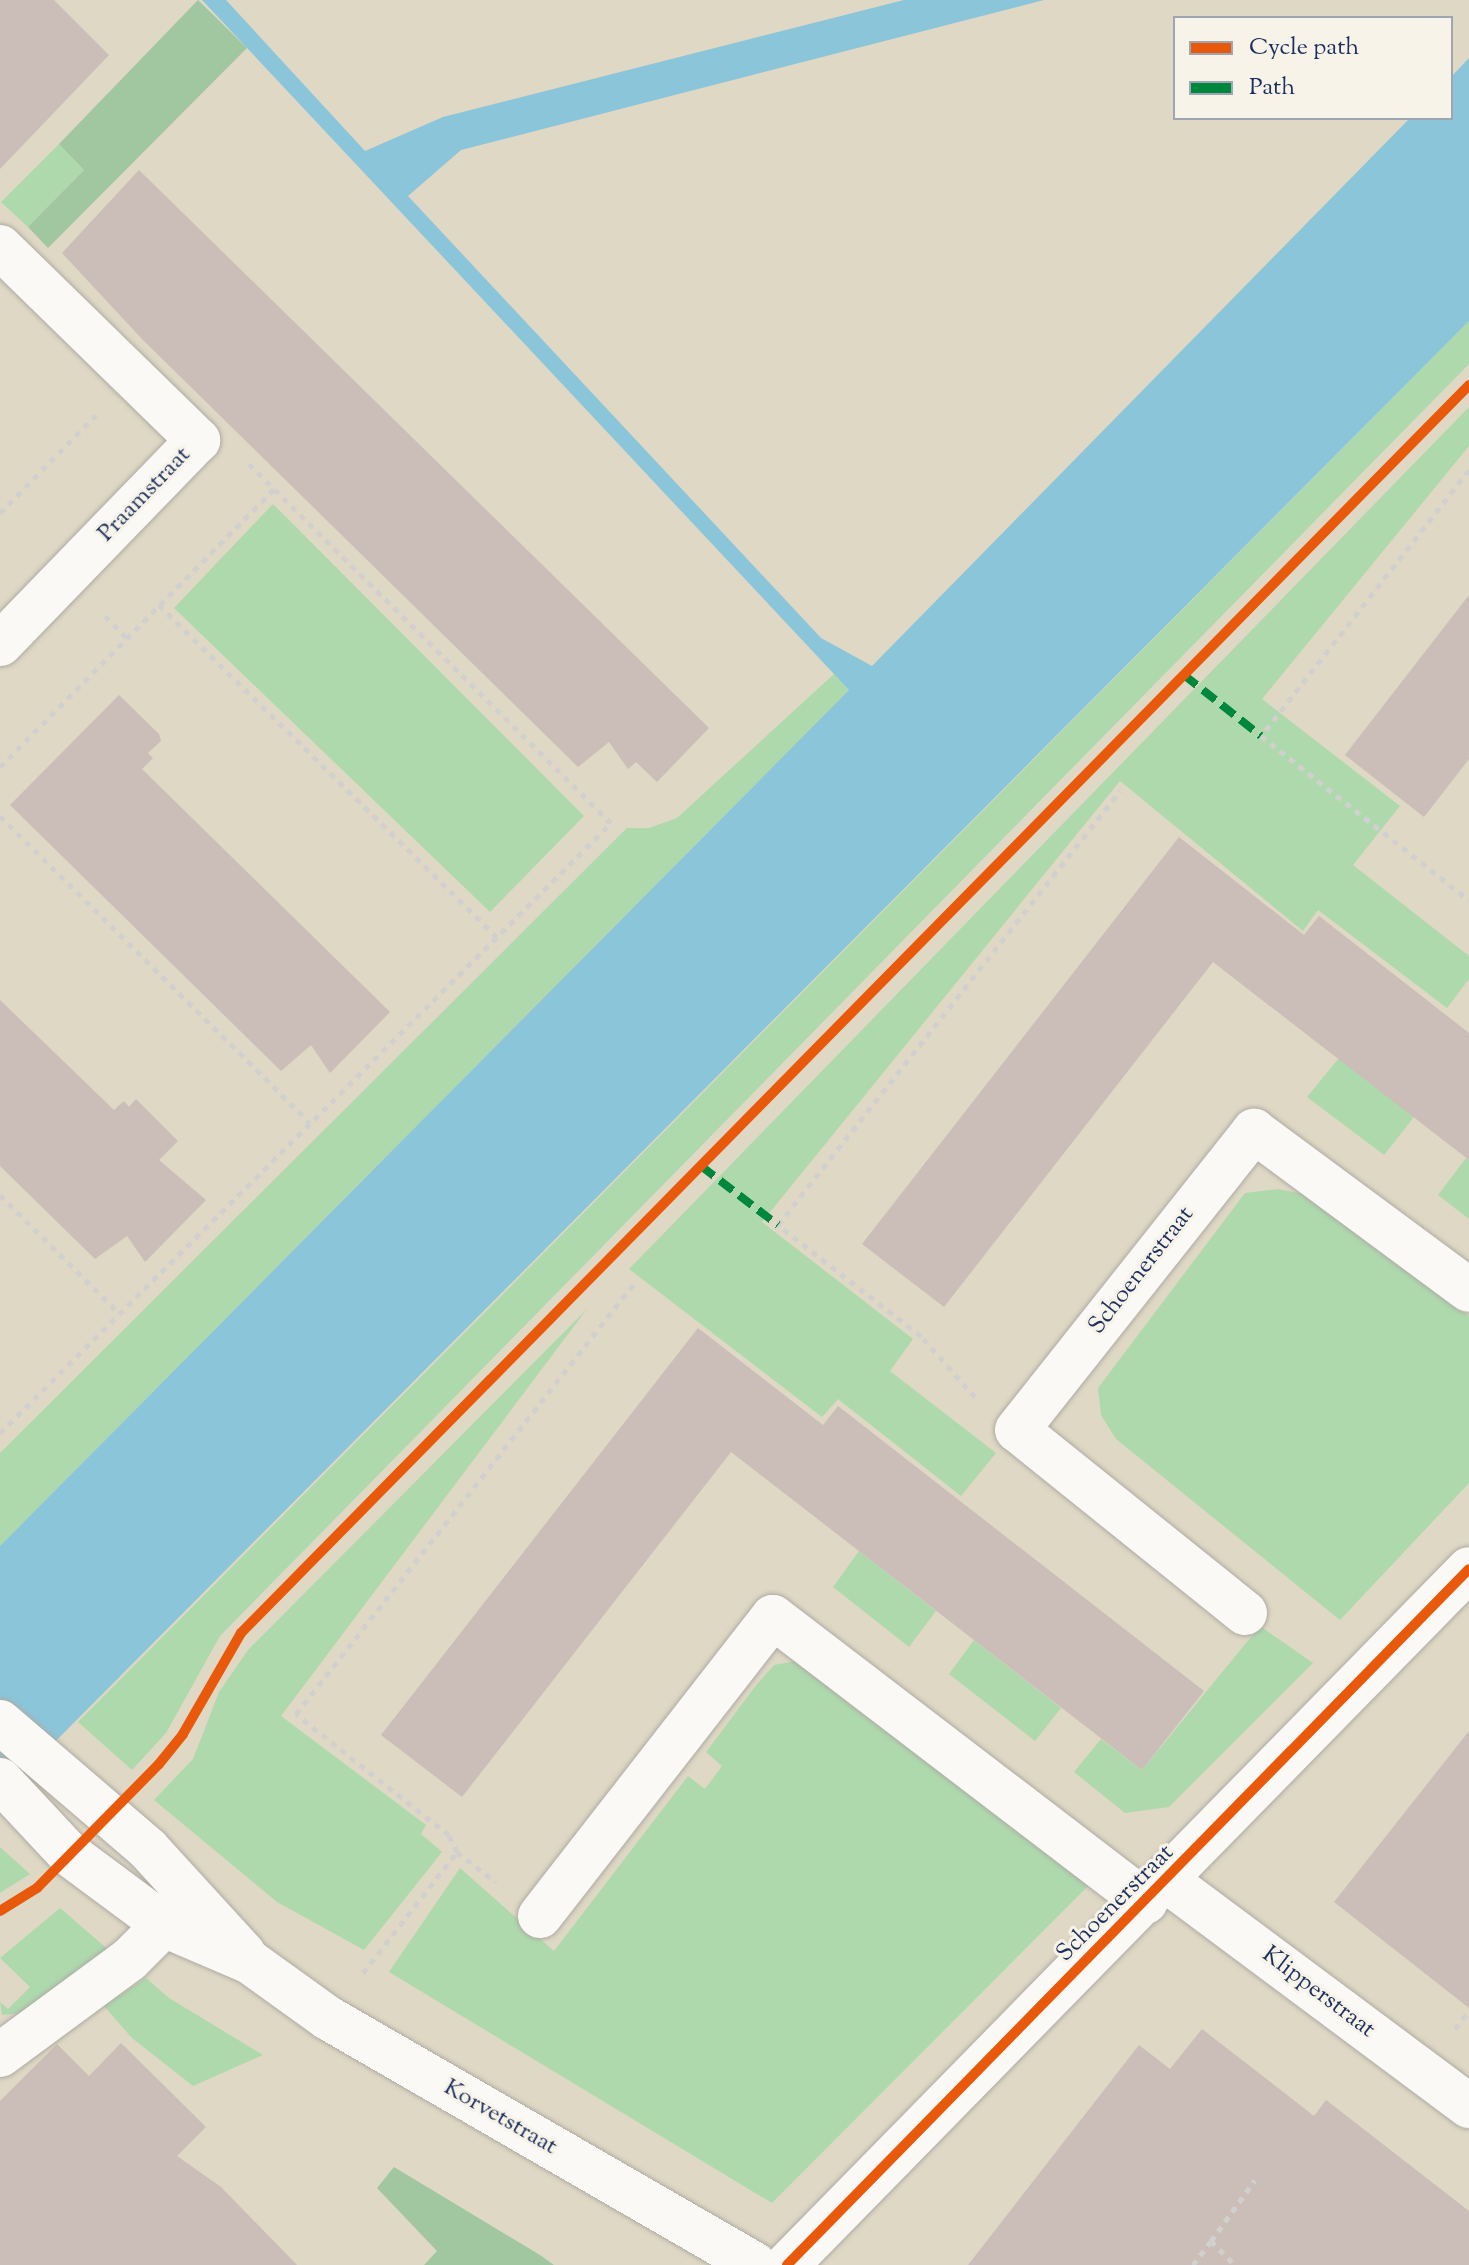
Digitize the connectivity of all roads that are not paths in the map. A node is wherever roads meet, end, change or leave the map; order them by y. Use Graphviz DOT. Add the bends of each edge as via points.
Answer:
graph roads {
  1 [pos="0,247"];
  2 [pos="0,644"];
  3 [pos="1469,1290"];
  4 [pos="1469,1569"];
  5 [pos="1245,1613"];
  6 [pos="0,1722"];
  7 [pos="9,1791"];
  8 [pos="1157,1891"];
  9 [pos="179,1910"];
  10 [pos="540,1916"];
  11 [pos="0,2055"];
  12 [pos="1469,2106"];
  13 [pos="755,2265"];
  14 [pos="787,2265"];
  1 -- 2 [label="street, Praamstraat" via="198,440"];
  3 -- 5 [label="street, Schoenerstraat" via="1254,1131 1017,1430"];
  4 -- 8 [label="street, Schoenerstraat"];
  6 -- 9 [label="street, Korvetstraat" via="53,1764"];
  7 -- 9 [label="street, Korvetstraat" via="79,1863"];
  8 -- 10 [label="street, Schoenerstraat" via="773,1617"];
  8 -- 12 [label="street, Klipperstraat"];
  8 -- 14 [label="street, Schoenerstraat"];
  9 -- 11 [label="street" via="129,1960"];
  9 -- 13 [label="street, Korvetstraat" via="328,2018"];
}
